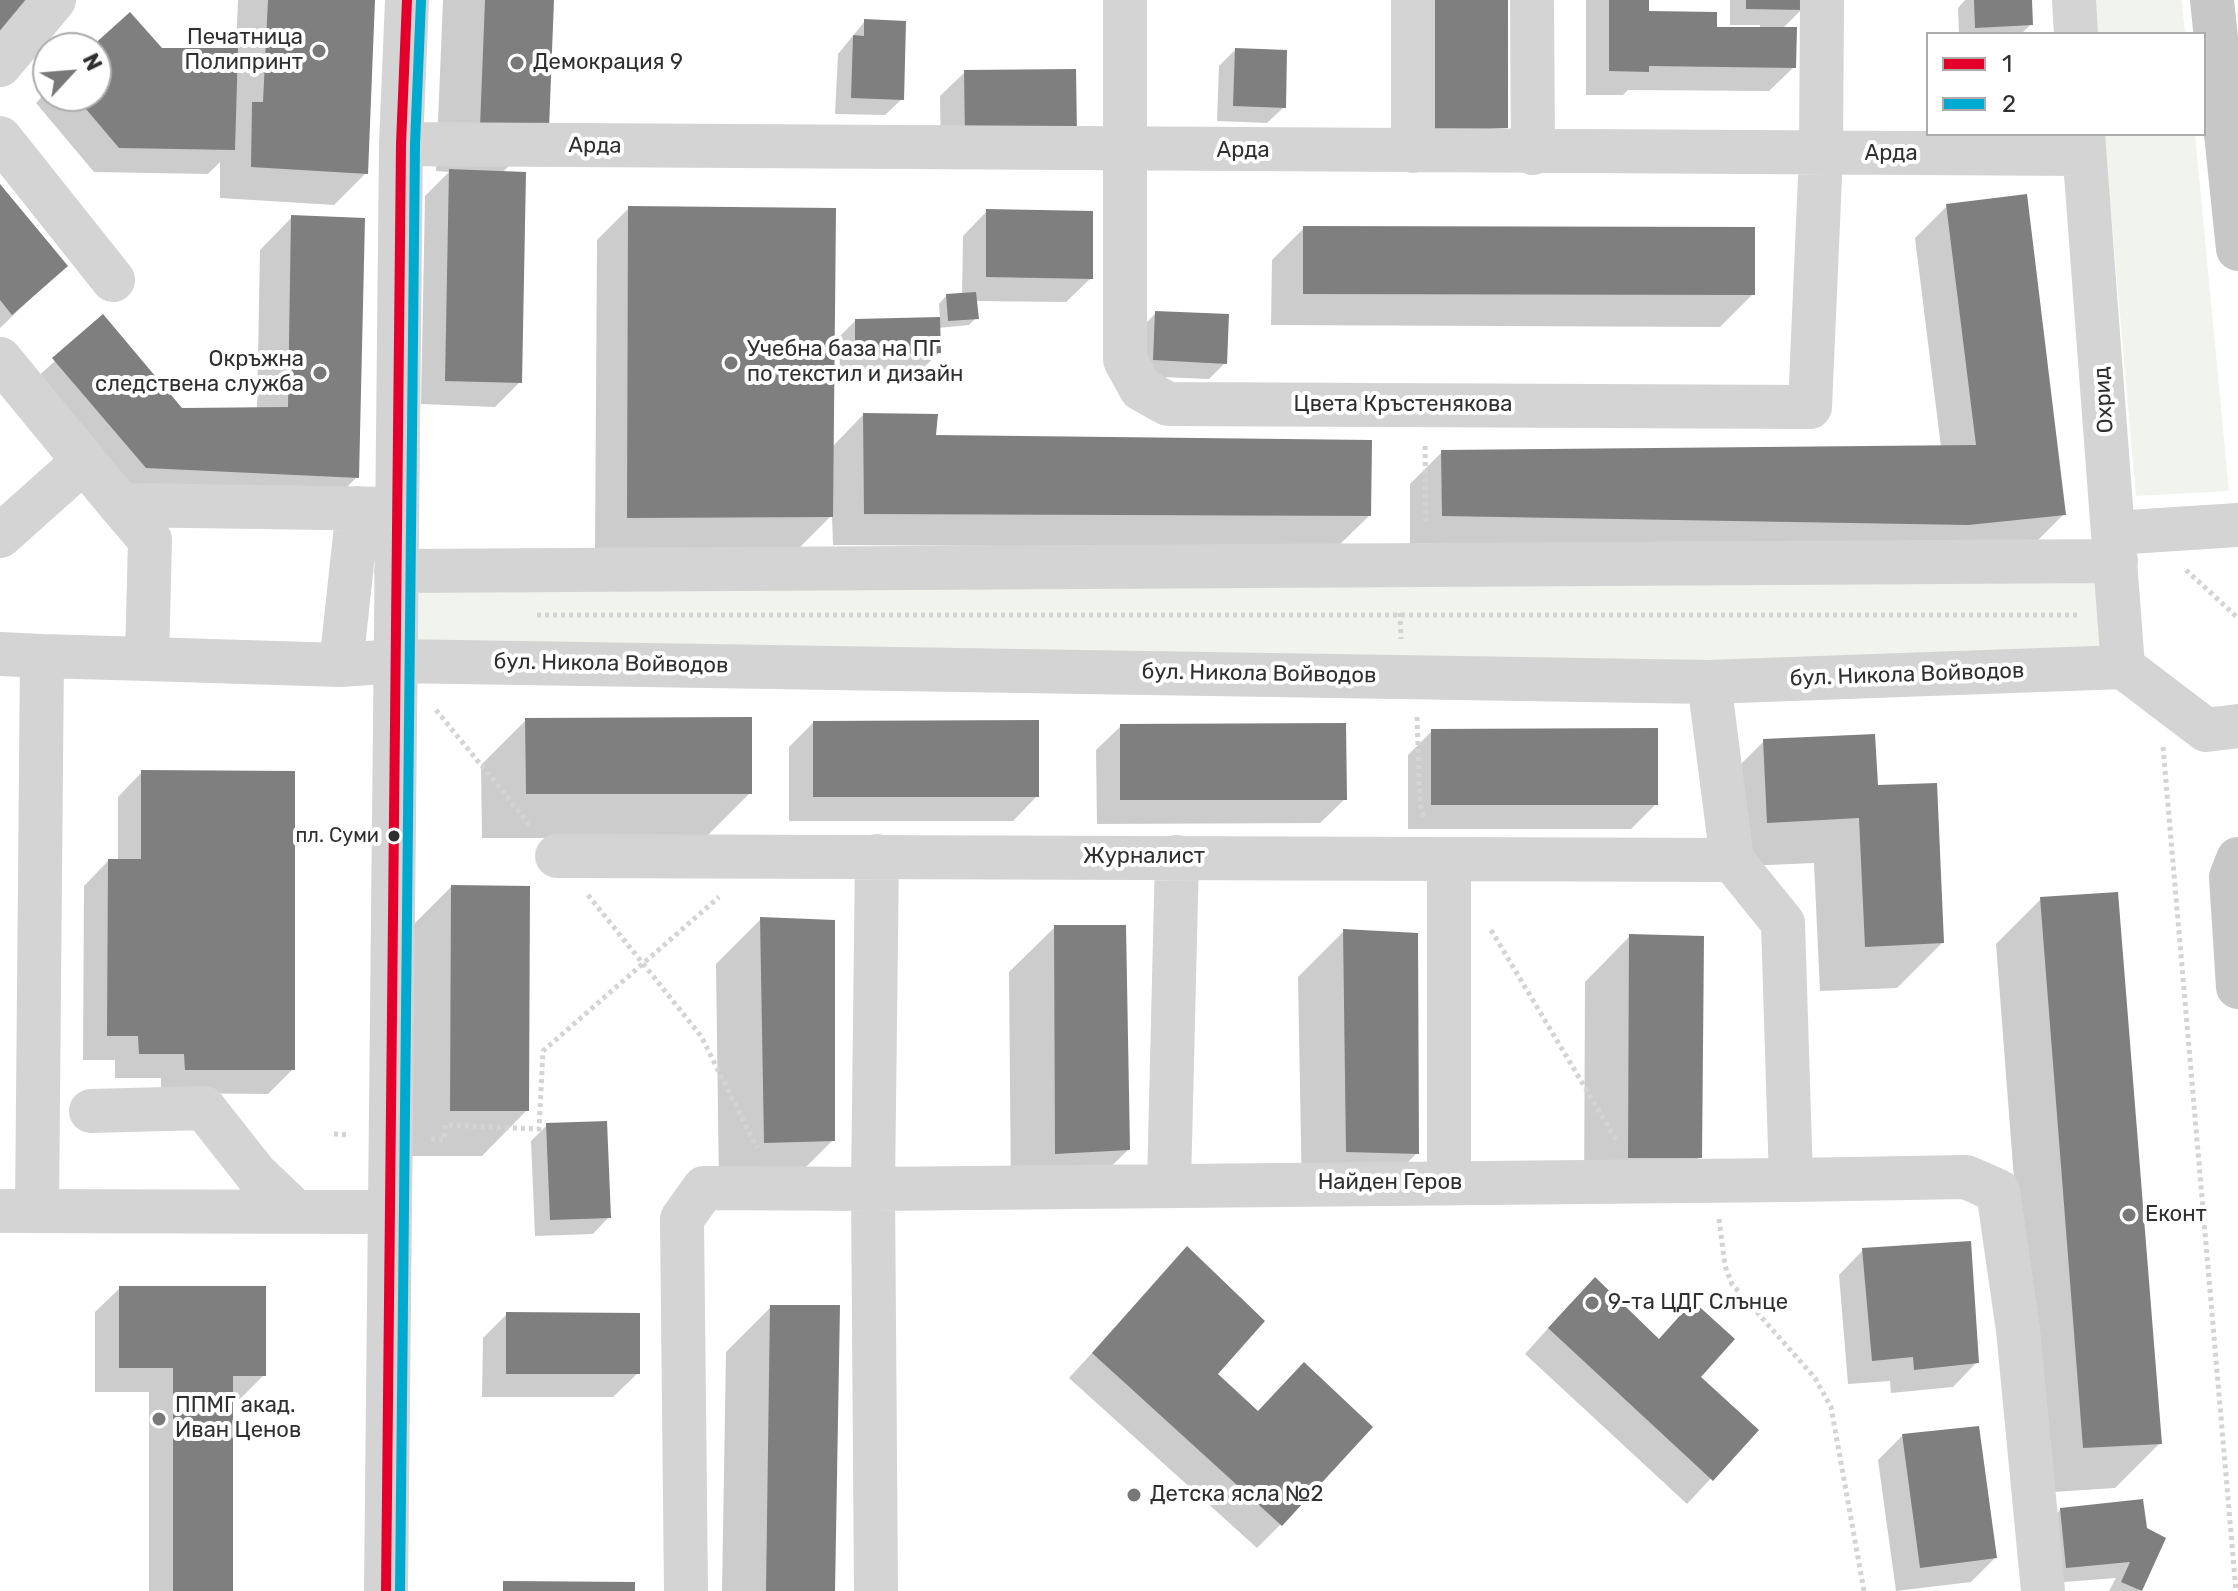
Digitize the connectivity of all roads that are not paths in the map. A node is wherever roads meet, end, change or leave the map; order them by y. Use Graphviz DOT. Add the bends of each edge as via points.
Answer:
graph roads {
  1 [pos="54,0"];
  2 [pos="407,0"];
  3 [pos="1125,0"];
  4 [pos="1413,0"];
  5 [pos="1532,0"];
  6 [pos="1822,0"];
  7 [pos="2074,0"];
  8 [pos="2212,0"];
  9 [pos="2076,32"];
  10 [pos="0,65"];
  11 [pos="0,138"];
  12 [pos="401,144"];
  13 [pos="2084,144"];
  14 [pos="1126,151"];
  15 [pos="1413,151"];
  16 [pos="1533,153"];
  17 [pos="1821,154"];
  18 [pos="2238,249"];
  19 [pos="113,280"];
  20 [pos="1,361"];
  21 [pos="84,461"];
  22 [pos="120,505"];
  23 [pos="378,508"];
  24 [pos="2238,525"];
  25 [pos="0,536"];
  26 [pos="2125,542"];
  27 [pos="396,571"];
  28 [pos="21,655"];
  29 [pos="147,659"];
  30 [pos="395,661"];
  31 [pos="341,665"];
  32 [pos="2123,667"];
  33 [pos="1709,682"];
  34 [pos="2238,726"];
  35 [pos="557,856"];
  36 [pos="877,856"];
  37 [pos="1177,857"];
  38 [pos="2238,859"];
  39 [pos="1732,860"];
  40 [pos="1449,861"];
  41 [pos="2238,987"];
  42 [pos="19,1071"];
  43 [pos="91,1111"];
  44 [pos="19,1155"];
  45 [pos="1791,1180"];
  46 [pos="1449,1183"];
  47 [pos="1169,1184"];
  48 [pos="873,1189"];
  49 [pos="19,1210"];
  50 [pos="296,1212"];
  51 [pos="390,1212"];
  52 [pos="386,1591"];
  53 [pos="686,1591"];
  54 [pos="876,1591"];
  55 [pos="2043,1591"];
  1 -- 10 [label="street"];
  2 -- 12 [label="street"];
  3 -- 14 [label="street, Цвета Кръстенякова"];
  4 -- 15 [label="street"];
  5 -- 16 [label="street"];
  6 -- 17 [label="street"];
  7 -- 9 [label="street"];
  8 -- 18 [label="main road"];
  11 -- 19 [label="street"];
  12 -- 14 [label="street, Арда"];
  12 -- 23 [label="street"];
  13 -- 17 [label="street, Арда"];
  13 -- 26 [label="street, Охрид"];
  14 -- 15 [label="street, Арда"];
  14 -- 17 [label="street, Цвета Кръстенякова" via="1125,360 1141,389 1168,404 1810,407"];
  15 -- 16 [label="street, Арда"];
  16 -- 17 [label="street, Арда"];
  20 -- 21 [label="street"];
  21 -- 22 [label="street"];
  21 -- 25 [label="street"];
  22 -- 23 [label="street"];
  22 -- 29 [label="street" via="150,540"];
  23 -- 27 [label="street"];
  23 -- 31 [label="street"];
  24 -- 26 [label="street"];
  26 -- 27 [label="street" via="1413,565"];
  26 -- 32 [label="street, Охрид" via="2119,615"];
  27 -- 30 [label="street"];
  28 -- 29 [label="street, бул. Никола Войводов"];
  28 -- 42 [label="street"];
  29 -- 31 [label="street, бул. Никола Войводов"];
  30 -- 31 [label="street, бул. Никола Войводов"];
  30 -- 33 [label="street, бул. Никола Войводов"];
  30 -- 51 [label="street"];
  32 -- 33 [label="street, бул. Никола Войводов"];
  32 -- 34 [label="street" via="2206,730"];
  33 -- 39 [label="street"];
  35 -- 36 [label="street, Журналист"];
  36 -- 37 [label="street, Журналист"];
  36 -- 48 [label="street"];
  37 -- 40 [label="street, Журналист"];
  37 -- 47 [label="street"];
  38 -- 41 [label="main road" via="2231,877"];
  39 -- 40 [label="street, Журналист"];
  39 -- 45 [label="street" via="1783,923"];
  40 -- 46 [label="street"];
  42 -- 44 [label="street"];
  43 -- 50 [label="street" via="204,1108 256,1174"];
  44 -- 49 [label="street"];
  45 -- 46 [label="street, Найден Геров"];
  45 -- 55 [label="street, Найден Геров" via="1966,1177 1998,1191 2018,1330"];
  46 -- 47 [label="street, Найден Геров"];
  47 -- 48 [label="street, Найден Геров"];
  48 -- 53 [label="street, Найден Геров" via="704,1188 682,1219"];
  48 -- 54 [label="street"];
  49 -- 50 [label="street"];
  50 -- 51 [label="street"];
  51 -- 52 [label="street"];
}
